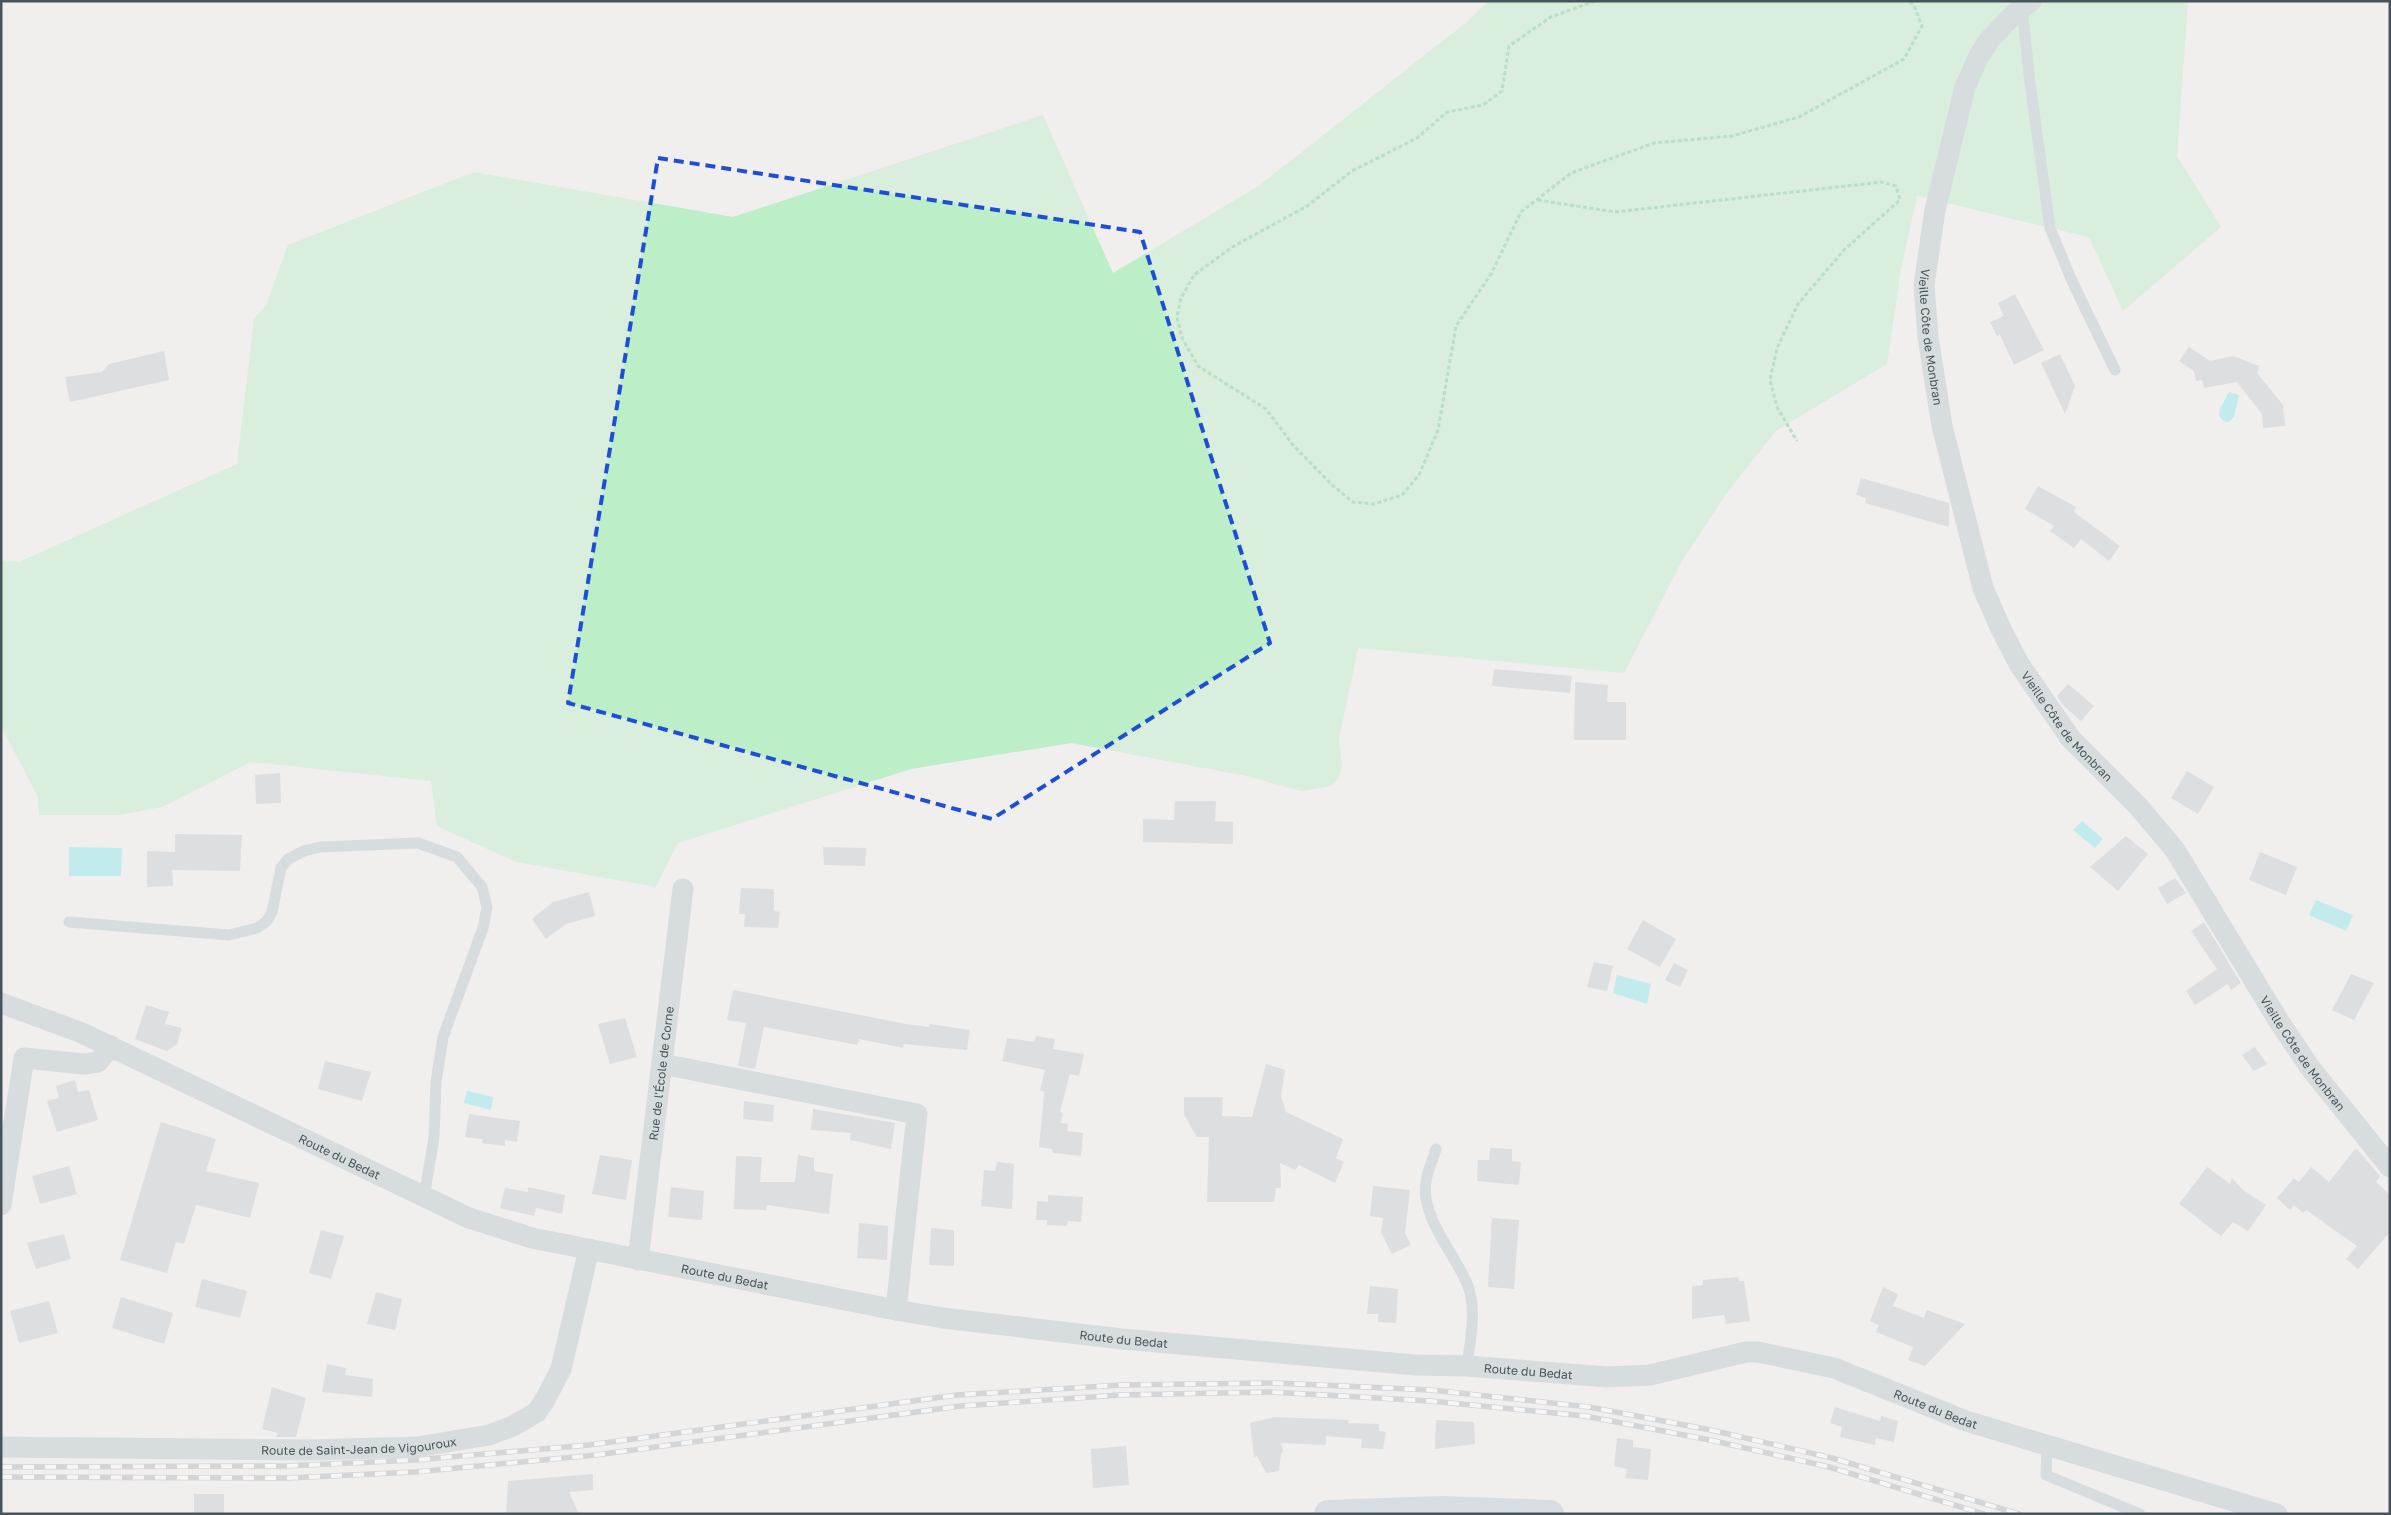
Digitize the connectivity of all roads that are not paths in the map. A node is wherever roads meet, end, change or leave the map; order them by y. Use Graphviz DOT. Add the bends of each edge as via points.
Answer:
graph roads {
  1 [pos="2027,4"];
  2 [pos="2115,370"];
  3 [pos="683,889"];
  4 [pos="69,922"];
  5 [pos="1,1004"];
  6 [pos="111,1046"];
  7 [pos="662,1064"];
  8 [pos="1436,1149"];
  9 [pos="2390,1167"];
  10 [pos="424,1198"];
  11 [pos="1,1204"];
  12 [pos="589,1249"];
  13 [pos="638,1260"];
  14 [pos="896,1310"];
  15 [pos="1467,1366"];
  16 [pos="1,1446"];
  17 [pos="2046,1446"];
  18 [pos="1328,1514"];
  19 [pos="1550,1514"];
  20 [pos="2140,1514"];
  21 [pos="2278,1514"];
  1 -- 2 [label="lane" via="2030,83 2050,228"];
  1 -- 9 [label="street, Vieille Côte de Monbran" via="1990,39 1968,79 1935,210 1924,285 1928,337 1947,446 1983,588 2019,664 2071,739 2138,806 2176,850 2311,1069"];
  3 -- 7 [label="street, Rue de l'École de Corne"];
  4 -- 10 [label="lane" via="229,935 257,928 268,921 281,868 288,859 304,851 320,847 418,843 457,857 482,887 487,907 483,928 443,1037 436,1082 434,1137"];
  5 -- 6 [label="street, Route du Bedat"];
  6 -- 10 [label="street, Route du Bedat"];
  6 -- 11 [label="street" via="98,1062 84,1064 24,1058"];
  7 -- 13 [label="street, Rue de l'École de Corne"];
  7 -- 14 [label="street" via="917,1114"];
  8 -- 15 [label="lane" via="1425,1196 1431,1215 1469,1288 1472,1316"];
  10 -- 12 [label="street, Route du Bedat" via="470,1218 532,1238"];
  12 -- 13 [label="street, Route du Bedat"];
  12 -- 16 [label="street, Route de Saint-Jean de Vigouroux" via="561,1370 546,1398 537,1412 489,1435 416,1447 309,1450"];
  13 -- 14 [label="street, Route du Bedat"];
  14 -- 15 [label="street, Route du Bedat" via="1122,1339 1414,1365"];
  15 -- 17 [label="street, Route du Bedat" via="1607,1377 1650,1375 1758,1352 1834,1368 1966,1421"];
  17 -- 20 [label="lane" via="2046,1475"];
  17 -- 21 [label="street, Route du Bedat"];
  18 -- 19 [label="main road" via="1441,1510"];
}
